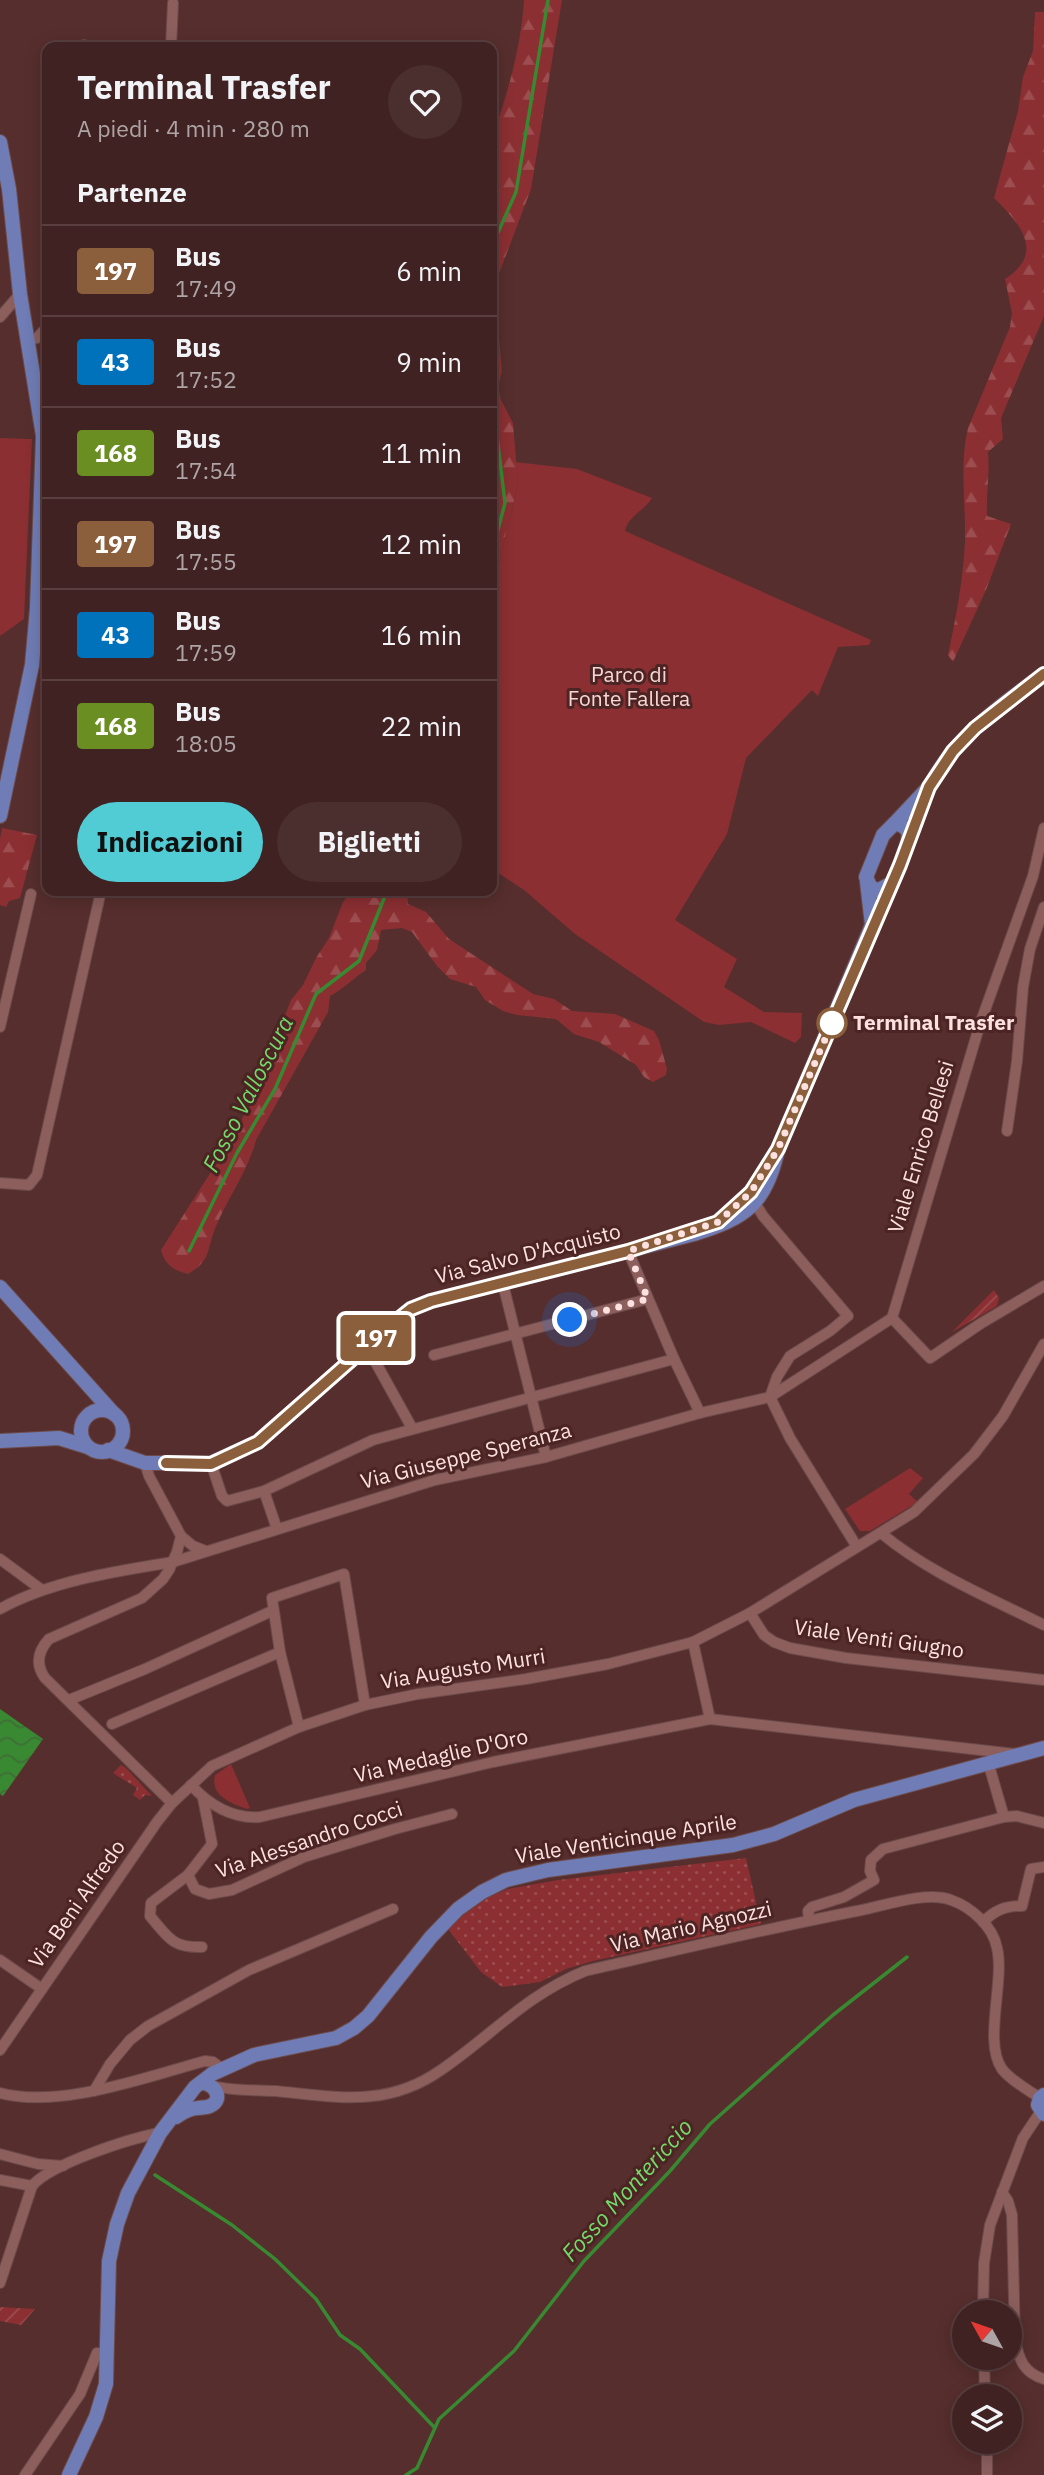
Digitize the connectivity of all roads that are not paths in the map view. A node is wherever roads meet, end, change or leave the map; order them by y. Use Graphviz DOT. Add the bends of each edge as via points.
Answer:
graph roads {
  1 [pos="173,3"];
  2 [pos="171,42"];
  3 [pos="0,142"];
  4 [pos="4,195"];
  5 [pos="20,295"];
  6 [pos="0,317"];
  7 [pos="42,332"];
  8 [pos="28,340"];
  9 [pos="42,430"];
  10 [pos="42,528"];
  11 [pos="41,620"];
  12 [pos="1043,680"];
  13 [pos="929,787"];
  14 [pos="0,816"];
  15 [pos="895,823"];
  16 [pos="1044,828"];
  17 [pos="909,839"];
  18 [pos="1039,874"];
  19 [pos="866,877"];
  20 [pos="892,883"];
  21 [pos="31,894"];
  22 [pos="100,896"];
  23 [pos="1044,907"];
  24 [pos="872,925"];
  25 [pos="0,1027"];
  26 [pos="1007,1132"];
  27 [pos="778,1149"];
  28 [pos="0,1183"];
  29 [pos="755,1203"];
  30 [pos="661,1241"];
  31 [pos="628,1251"];
  32 [pos="503,1284"];
  33 [pos="1044,1286"];
  34 [pos="0,1287"];
  35 [pos="648,1299"];
  36 [pos="892,1318"];
  37 [pos="517,1333"];
  38 [pos="366,1345"];
  39 [pos="1044,1345"];
  40 [pos="434,1355"];
  41 [pos="674,1359"];
  42 [pos="87,1384"];
  43 [pos="532,1397"];
  44 [pos="770,1397"];
  45 [pos="700,1413"];
  46 [pos="114,1414"];
  47 [pos="85,1419"];
  48 [pos="412,1428"];
  49 [pos="121,1437"];
  50 [pos="59,1438"];
  51 [pos="0,1441"];
  52 [pos="89,1447"];
  53 [pos="108,1450"];
  54 [pos="547,1457"];
  55 [pos="166,1463"];
  56 [pos="145,1464"];
  57 [pos="211,1464"];
  58 [pos="264,1491"];
  59 [pos="277,1529"];
  60 [pos="881,1533"];
  61 [pos="181,1536"];
  62 [pos="857,1547"];
  63 [pos="206,1551"];
  64 [pos="0,1559"];
  65 [pos="173,1562"];
  66 [pos="42,1590"];
  67 [pos="0,1609"];
  68 [pos="272,1611"];
  69 [pos="750,1613"];
  70 [pos="1044,1625"];
  71 [pos="693,1642"];
  72 [pos="280,1652"];
  73 [pos="1044,1680"];
  74 [pos="69,1700"];
  75 [pos="365,1705"];
  76 [pos="710,1718"];
  77 [pos="112,1724"];
  78 [pos="299,1727"];
  79 [pos="1044,1748"];
  80 [pos="1018,1754"];
  81 [pos="988,1762"];
  82 [pos="191,1785"];
  83 [pos="203,1798"];
  84 [pos="172,1803"];
  85 [pos="452,1814"];
  86 [pos="1004,1817"];
  87 [pos="1044,1823"];
  88 [pos="1044,1867"];
  89 [pos="188,1875"];
  90 [pos="393,1909"];
  91 [pos="809,1920"];
  92 [pos="983,1922"];
  93 [pos="202,1947"];
  94 [pos="0,1960"];
  95 [pos="42,1989"];
  96 [pos="0,2050"];
  97 [pos="225,2067"];
  98 [pos="206,2090"];
  99 [pos="94,2091"];
  100 [pos="0,2093"];
  101 [pos="1042,2105"];
  102 [pos="164,2127"];
  103 [pos="0,2154"];
  104 [pos="38,2164"];
  105 [pos="63,2166"];
  106 [pos="0,2180"];
  107 [pos="35,2183"];
  108 [pos="1002,2192"];
  109 [pos="0,2283"];
  110 [pos="982,2300"];
  111 [pos="107,2354"];
  112 [pos="1044,2379"];
  113 [pos="987,2454"];
  114 [pos="25,2475"];
  115 [pos="69,2475"];
  116 [pos="987,2475"];
  1 -- 2 [label="street"];
  3 -- 4 [label="main road"];
  4 -- 5 [label="main road"];
  5 -- 6 [label="street"];
  5 -- 8 [label="main road"];
  7 -- 8 [label="street"];
  8 -- 9 [label="main road"];
  10 -- 11 [label="main road"];
  11 -- 14 [label="main road"];
  12 -- 13 [label="main road, Via Salvo D'Acquisto" via="975,728"];
  13 -- 15 [label="main road, Via Salvo D'Acquisto"];
  13 -- 17 [label="main road, Via Salvo D'Acquisto"];
  15 -- 17 [label="main road" via="905,828"];
  15 -- 19 [label="main road, Via Salvo D'Acquisto" via="883,835"];
  16 -- 18 [label="street, Viale Enrico Bellesi"];
  17 -- 20 [label="main road, Via Salvo D'Acquisto"];
  18 -- 36 [label="street, Viale Enrico Bellesi" via="980,1024"];
  19 -- 20 [label="main road" via="877,891"];
  19 -- 24 [label="main road, Via Salvo D'Acquisto"];
  20 -- 24 [label="main road, Via Salvo D'Acquisto"];
  21 -- 25 [label="street"];
  22 -- 28 [label="street" via="37,1175 29,1185"];
  23 -- 26 [label="street" via="1022,992"];
  24 -- 27 [label="main road, Via Salvo D'Acquisto"];
  27 -- 29 [label="main road, Via Salvo D'Acquisto" via="774,1170"];
  27 -- 30 [label="main road, Via Salvo D'Acquisto" via="751,1192 718,1222"];
  29 -- 30 [label="main road, Via Salvo D'Acquisto" via="725,1224"];
  29 -- 44 [label="street" via="848,1317 790,1356"];
  30 -- 31 [label="main road, Via Salvo D'Acquisto"];
  31 -- 32 [label="main road, Via Salvo D'Acquisto"];
  31 -- 35 [label="street"];
  32 -- 37 [label="street"];
  32 -- 38 [label="main road, Via Salvo D'Acquisto" via="411,1309"];
  33 -- 36 [label="street" via="930,1357"];
  34 -- 42 [label="main road"];
  35 -- 37 [label="street"];
  35 -- 41 [label="street"];
  36 -- 44 [label="street"];
  37 -- 40 [label="street"];
  37 -- 43 [label="street"];
  38 -- 48 [label="street"];
  38 -- 57 [label="main road, Via Salvo D'Acquisto" via="258,1442"];
  39 -- 60 [label="street, Viale Venti Giugno" via="1003,1416 974,1454 914,1512"];
  41 -- 43 [label="street"];
  41 -- 45 [label="street"];
  42 -- 46 [label="main road"];
  42 -- 47 [label="main road" via="94,1403"];
  43 -- 48 [label="street"];
  43 -- 54 [label="street"];
  44 -- 45 [label="street, Via Giuseppe Speranza"];
  44 -- 62 [label="street"];
  45 -- 54 [label="street, Via Giuseppe Speranza"];
  46 -- 47 [label="main road" via="99,1410"];
  46 -- 49 [label="main road" via="122,1426"];
  47 -- 50 [label="main road"];
  47 -- 52 [label="main road" via="82,1437"];
  48 -- 58 [label="street" via="373,1440"];
  49 -- 53 [label="main road"];
  49 -- 55 [label="main road" via="140,1455"];
  50 -- 51 [label="main road"];
  50 -- 52 [label="main road"];
  52 -- 53 [label="main road"];
  53 -- 56 [label="main road"];
  54 -- 59 [label="street, Via Giuseppe Speranza" via="435,1480"];
  55 -- 56 [label="main road"];
  55 -- 57 [label="main road, Via Salvo D'Acquisto"];
  56 -- 61 [label="street"];
  57 -- 58 [label="street" via="227,1502"];
  58 -- 59 [label="street"];
  59 -- 63 [label="street, Via Giuseppe Speranza"];
  60 -- 62 [label="street, Viale Venti Giugno"];
  60 -- 70 [label="street" via="946,1577"];
  61 -- 63 [label="street"];
  61 -- 65 [label="street"];
  62 -- 69 [label="street, Viale Venti Giugno"];
  63 -- 65 [label="street, Via Giuseppe Speranza"];
  64 -- 66 [label="street"];
  65 -- 66 [label="street, Via Giuseppe Speranza"];
  65 -- 74 [label="street" via="163,1579 142,1598 59,1634 42,1647 40,1672"];
  66 -- 67 [label="street, Via Giuseppe Speranza"];
  68 -- 72 [label="street"];
  68 -- 74 [label="street"];
  68 -- 75 [label="street" via="272,1598 344,1574"];
  69 -- 71 [label="street, Via Augusto Murri"];
  69 -- 73 [label="street, Viale Venti Giugno" via="764,1634 790,1648"];
  71 -- 75 [label="street, Via Augusto Murri" via="608,1664"];
  71 -- 76 [label="street"];
  72 -- 77 [label="street"];
  72 -- 78 [label="street"];
  74 -- 84 [label="street"];
  75 -- 78 [label="street, Via Augusto Murri"];
  76 -- 80 [label="street, Via Medaglie D'Oro"];
  76 -- 83 [label="street, Via Medaglie D'Oro" via="493,1762 260,1817 229,1813"];
  78 -- 82 [label="street, Via Augusto Murri" via="212,1766"];
  79 -- 80 [label="main road, Viale Venticinque Aprile"];
  80 -- 81 [label="main road, Viale Venticinque Aprile"];
  81 -- 86 [label="street"];
  81 -- 97 [label="main road, Viale Venticinque Aprile" via="854,1800 774,1834 733,1845 506,1880 458,1909 354,2028 336,2038 276,2049"];
  82 -- 83 [label="street, Via Medaglie D'Oro"];
  82 -- 84 [label="street, Via Beni Alfredo"];
  83 -- 89 [label="street, Via Alessandro Cocci" via="212,1844"];
  84 -- 95 [label="street, Via Beni Alfredo"];
  85 -- 89 [label="street, Via Alessandro Cocci" via="304,1857 232,1890 209,1894 195,1889"];
  86 -- 87 [label="street"];
  86 -- 91 [label="street" via="883,1849 871,1860 874,1880 844,1897 812,1907"];
  88 -- 92 [label="street" via="1031,1869 1022,1906 1006,1906"];
  89 -- 93 [label="street" via="151,1903 149,1916 174,1942 185,1948"];
  90 -- 99 [label="street" via="250,1970 148,2026 110,2063"];
  91 -- 92 [label="street, Via Mario Agnozzi" via="927,1897 950,1899"];
  91 -- 98 [label="street, Via Mario Agnozzi" via="585,1971 557,1982 440,2071 404,2090 373,2098"];
  92 -- 101 [label="street, Via Mario Agnozzi" via="997,1946 996,2056 1003,2070"];
  94 -- 95 [label="street"];
  95 -- 96 [label="street, Via Beni Alfredo"];
  97 -- 98 [label="main road"];
  97 -- 99 [label="street" via="205,2061"];
  98 -- 102 [label="main road"];
  98 -- 102 [label="main road" via="192,2099 201,2107"];
  99 -- 100 [label="street" via="62,2096"];
  101 -- 108 [label="street"];
  102 -- 105 [label="street"];
  102 -- 111 [label="main road" via="128,2193 117,2224 109,2261"];
  103 -- 104 [label="street"];
  104 -- 105 [label="street"];
  104 -- 107 [label="street"];
  105 -- 107 [label="street"];
  106 -- 107 [label="street"];
  107 -- 109 [label="street"];
  108 -- 110 [label="street" via="990,2225"];
  108 -- 112 [label="street" via="1012,2215 1018,2356 1030,2374"];
  111 -- 114 [label="street" via="97,2353 80,2394"];
  111 -- 115 [label="main road" via="106,2384 96,2417"];
  113 -- 116 [label="street"];
}
